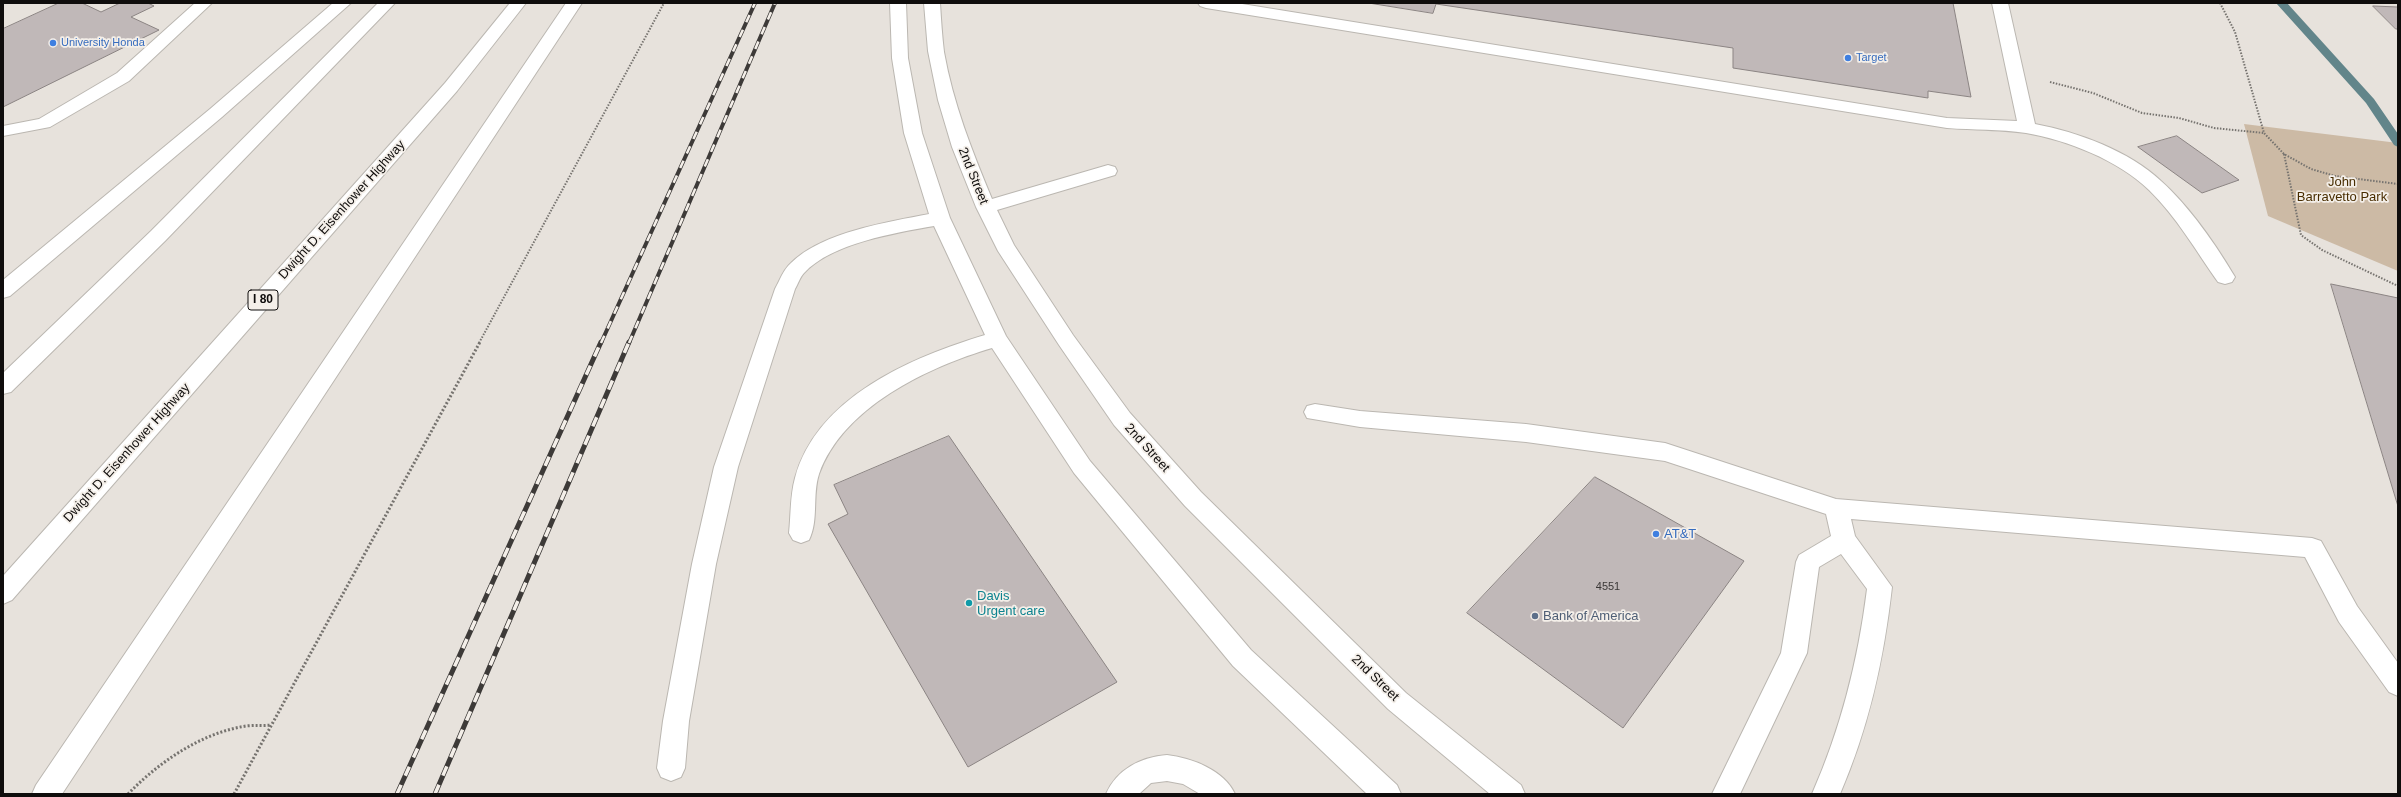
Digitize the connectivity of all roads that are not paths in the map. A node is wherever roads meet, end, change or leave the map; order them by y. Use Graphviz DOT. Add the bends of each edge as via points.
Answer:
graph roads {
  1 [pos="204,3"];
  2 [pos="343,3"];
  3 [pos="387,3"];
  4 [pos="518,3"];
  5 [pos="574,3"];
  6 [pos="898,3"];
  7 [pos="932,3"];
  8 [pos="1206,3"];
  9 [pos="2000,3"];
  10 [pos="2027,128"];
  11 [pos="3,131"];
  12 [pos="1108,171"];
  13 [pos="986,207"];
  14 [pos="940,218"];
  15 [pos="2225,277"];
  16 [pos="3,291"];
  17 [pos="997,339"];
  18 [pos="3,386"];
  19 [pos="1315,412"];
  20 [pos="1836,508"];
  21 [pos="801,533"];
  22 [pos="1844,540"];
  23 [pos="3,593"];
  24 [pos="2398,684"];
  25 [pos="671,768"];
  26 [pos="46,794"];
  27 [pos="1120,794"];
  28 [pos="1221,794"];
  29 [pos="1387,794"];
  30 [pos="1511,794"];
  31 [pos="1726,794"];
  32 [pos="1826,794"];
  1 -- 11 [label="main road" via="123,77 44,123"];
  2 -- 16 [label="main road"];
  3 -- 18 [label="main road" via="158,236"];
  4 -- 23 [label="main road, Dwight D. Eisenhower Highway / I 80" via="451,87"];
  5 -- 26 [label="main road"];
  6 -- 14 [label="main road" via="900,58 913,133"];
  7 -- 13 [label="main road, 2nd Street" via="936,51 947,100 961,148"];
  8 -- 10 [label="main road" via="1947,123"];
  9 -- 10 [label="main road"];
  10 -- 15 [label="main road" via="2073,141 2105,154 2135,170 2154,184"];
  12 -- 13 [label="main road"];
  13 -- 30 [label="main road, 2nd Street" via="1005,246 1070,346 1122,419 1192,499 1397,701"];
  14 -- 17 [label="main road"];
  14 -- 25 [label="main road" via="897,227 810,256 797,268 785,289 726,467 703,572 676,721"];
  17 -- 21 [label="main road" via="959,349 896,378 857,405 824,443 808,474"];
  17 -- 29 [label="main road" via="1082,467 1242,658"];
  19 -- 20 [label="main road" via="1360,419 1526,434 1665,452"];
  20 -- 22 [label="main road"];
  20 -- 24 [label="main road" via="2312,548 2348,614"];
  22 -- 31 [label="main road" via="1808,562 1794,653"];
  22 -- 32 [label="main road" via="1880,587 1874,644 1862,702 1841,763"];
  27 -- 28 [label="main road" via="1144,772 1178,768 1204,778"];
}
